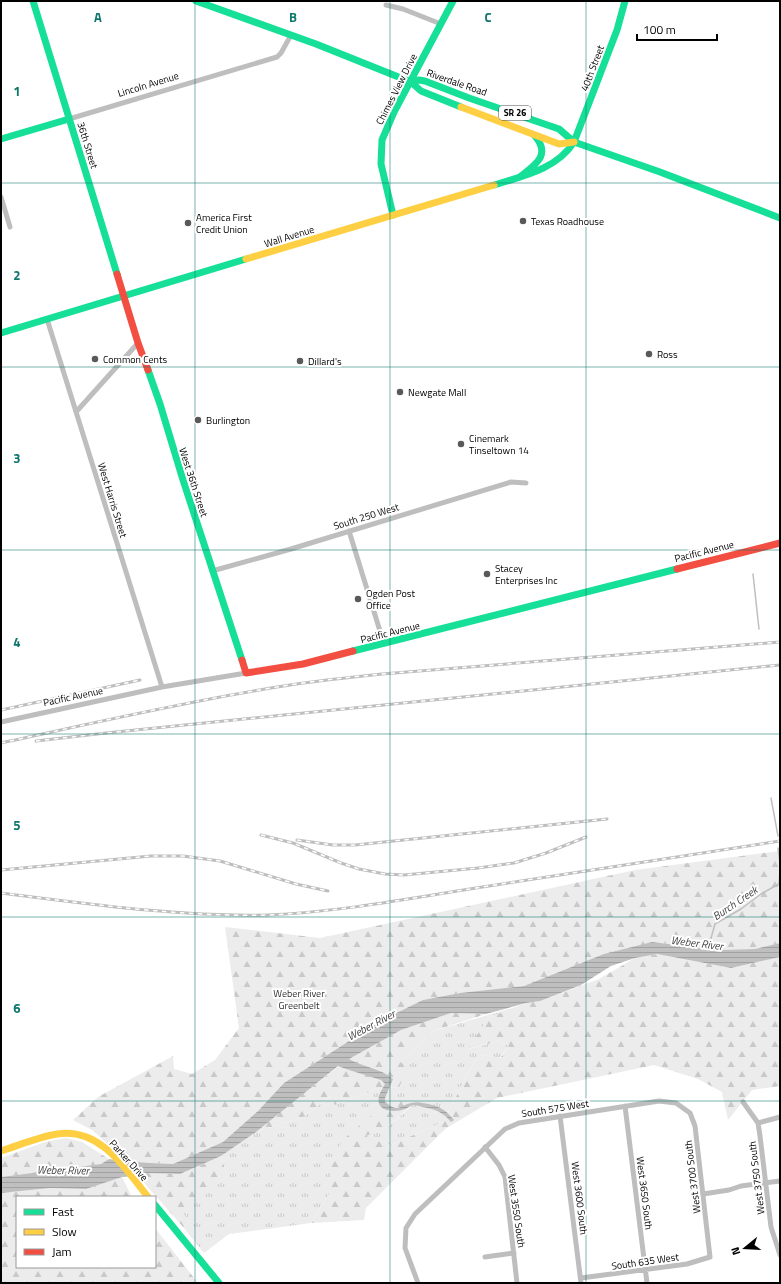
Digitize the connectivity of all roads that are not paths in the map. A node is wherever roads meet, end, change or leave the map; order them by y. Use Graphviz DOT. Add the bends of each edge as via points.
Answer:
graph roads {
  1 [pos="33,1"];
  2 [pos="196,1"];
  3 [pos="453,1"];
  4 [pos="625,1"];
  5 [pos="386,5"];
  6 [pos="441,24"];
  7 [pos="291,35"];
  8 [pos="411,82"];
  9 [pos="70,119"];
  10 [pos="533,133"];
  11 [pos="1,139"];
  12 [pos="574,142"];
  13 [pos="521,176"];
  14 [pos="1,197"];
  15 [pos="393,215"];
  16 [pos="780,218"];
  17 [pos="10,227"];
  18 [pos="124,296"];
  19 [pos="47,319"];
  20 [pos="1,333"];
  21 [pos="138,343"];
  22 [pos="76,412"];
  23 [pos="526,483"];
  24 [pos="349,531"];
  25 [pos="780,543"];
  26 [pos="212,571"];
  27 [pos="384,644"];
  28 [pos="246,673"];
  29 [pos="162,687"];
  30 [pos="1,722"];
  31 [pos="743,1102"];
  32 [pos="676,1103"];
  33 [pos="625,1106"];
  34 [pos="560,1116"];
  35 [pos="780,1117"];
  36 [pos="758,1123"];
  37 [pos="485,1147"];
  38 [pos="1,1151"];
  39 [pos="780,1181"];
  40 [pos="766,1182"];
  41 [pos="703,1194"];
  42 [pos="147,1196"];
  43 [pos="156,1206"];
  44 [pos="514,1253"];
  45 [pos="780,1255"];
  46 [pos="485,1257"];
  47 [pos="710,1257"];
  48 [pos="645,1270"];
  49 [pos="581,1281"];
  50 [pos="219,1283"];
  51 [pos="418,1283"];
  52 [pos="518,1283"];
  53 [pos="647,1283"];
  1 -- 9 [label="main road, 36th Street"];
  2 -- 7 [label="main road, Riverdale Road / SR 26"];
  3 -- 6 [label="main road, Chimes View Drive"];
  4 -- 12 [label="main road, 40th Street" via="614,39"];
  5 -- 6 [label="street"];
  6 -- 8 [label="main road, Chimes View Drive"];
  7 -- 8 [label="main road, Riverdale Road / SR 26"];
  7 -- 9 [label="street, Lincoln Avenue" via="276,57"];
  8 -- 10 [label="main road, Riverdale Road / SR 26" via="421,90"];
  8 -- 12 [label="main road, Riverdale Road / SR 26" via="425,81 559,129"];
  8 -- 15 [label="main road, Chimes View Drive" via="394,112 381,144 381,164"];
  9 -- 11 [label="main road, Lincoln Avenue"];
  9 -- 18 [label="main road, 36th Street"];
  10 -- 12 [label="main road, Riverdale Road / SR 26" via="559,144"];
  10 -- 13 [label="main road" via="542,144 542,153 536,164"];
  12 -- 13 [label="main road, Wall Avenue" via="561,158 546,167"];
  12 -- 16 [label="main road, SR 26"];
  13 -- 15 [label="main road, Wall Avenue"];
  14 -- 17 [label="street"];
  15 -- 18 [label="main road, Wall Avenue"];
  18 -- 19 [label="main road, Wall Avenue"];
  18 -- 21 [label="main road, West 36th Street"];
  19 -- 20 [label="main road, Wall Avenue"];
  19 -- 22 [label="street, West Harris Street"];
  21 -- 22 [label="street"];
  21 -- 26 [label="main road, West 36th Street" via="160,404"];
  22 -- 29 [label="street, West Harris Street"];
  23 -- 24 [label="street, South 250 West" via="512,482"];
  24 -- 26 [label="street, South 250 West"];
  24 -- 27 [label="street"];
  25 -- 27 [label="main road, Pacific Avenue"];
  26 -- 28 [label="main road, West 36th Street"];
  27 -- 28 [label="main road, Pacific Avenue" via="303,664"];
  28 -- 29 [label="street, Pacific Avenue"];
  29 -- 30 [label="street, Pacific Avenue"];
  31 -- 36 [label="street, West 3750 South"];
  32 -- 33 [label="street, South 575 West" via="659,1101"];
  32 -- 41 [label="street, West 3700 South" via="690,1114 695,1126"];
  33 -- 34 [label="street, South 575 West"];
  33 -- 48 [label="street, West 3650 South"];
  34 -- 37 [label="street, South 575 West" via="519,1122 505,1129"];
  34 -- 49 [label="street, West 3600 South"];
  35 -- 36 [label="street"];
  36 -- 40 [label="street, West 3750 South"];
  37 -- 44 [label="street, West 3550 South" via="505,1177"];
  37 -- 51 [label="street, South 575 West" via="415,1214 406,1228 405,1248"];
  38 -- 42 [label="main road, Parker Drive" via="49,1136 77,1133 102,1145"];
  39 -- 40 [label="street"];
  40 -- 41 [label="street"];
  40 -- 45 [label="street, West 3750 South" via="771,1227"];
  41 -- 47 [label="street, West 3700 South"];
  43 -- 50 [label="main road"];
  44 -- 46 [label="street"];
  44 -- 52 [label="street, West 3550 South"];
  47 -- 48 [label="street, South 635 West" via="687,1264"];
  48 -- 49 [label="street, South 635 West"];
  48 -- 53 [label="street, West 3650 South"];
}
